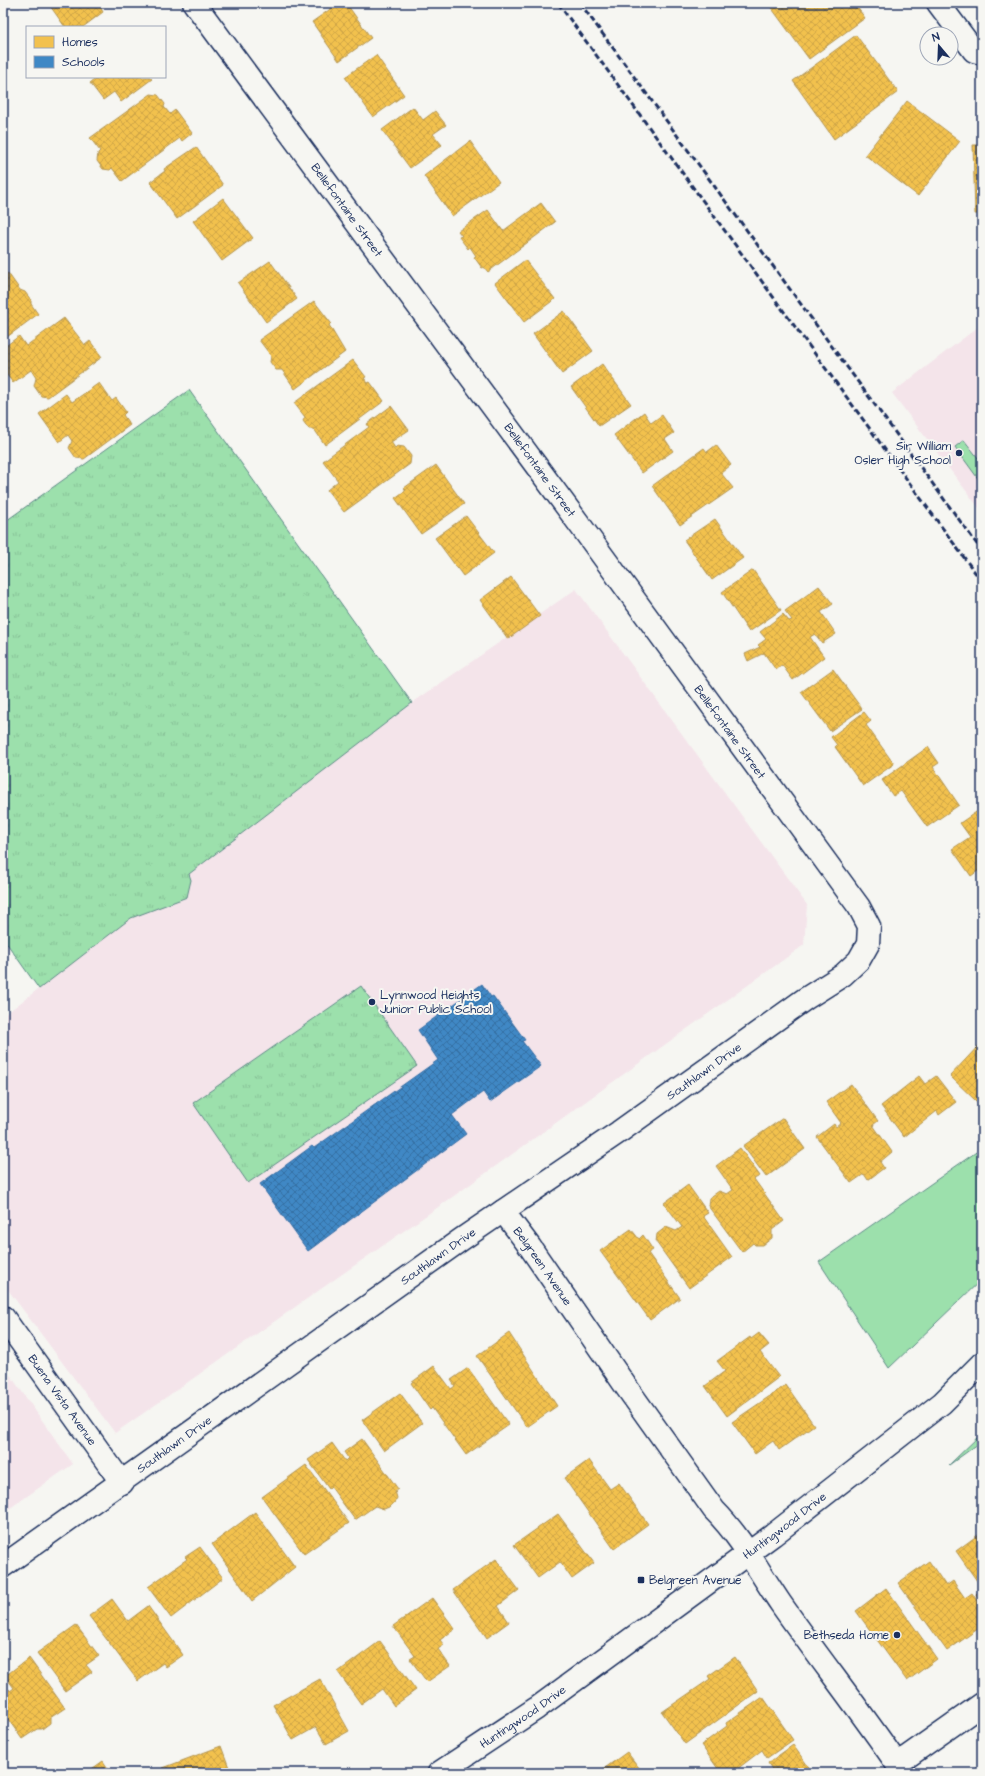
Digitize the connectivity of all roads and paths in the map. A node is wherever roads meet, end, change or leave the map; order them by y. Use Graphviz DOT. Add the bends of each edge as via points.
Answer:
graph roads {
  1 [pos="194,3"];
  2 [pos="938,3"];
  3 [pos="982,53"];
  4 [pos="868,944"];
  5 [pos="503,1211"];
  6 [pos="3,1317"];
  7 [pos="982,1363"];
  8 [pos="122,1483"];
  9 [pos="749,1553"];
  10 [pos="3,1566"];
  11 [pos="982,1704"];
  12 [pos="898,1768"];
  13 [pos="439,1773"];
  1 -- 4 [label="street, Bellefontaine Street" via="859,907 869,926"];
  2 -- 3 [label="street" via="974,51"];
  4 -- 5 [label="street, Southlawn Drive" via="859,960 843,975"];
  5 -- 8 [label="street, Southlawn Drive"];
  5 -- 9 [label="street, Belgreen Avenue" via="626,1388 714,1510"];
  6 -- 8 [label="street, Buena Vista Avenue"];
  7 -- 9 [label="street, Huntingwood Drive" via="942,1403"];
  8 -- 10 [label="street, Southlawn Drive"];
  9 -- 12 [label="street, Belgreen Avenue" via="780,1602"];
  9 -- 13 [label="street, Huntingwood Drive" via="537,1708"];
  11 -- 12 [label="street"];
}
